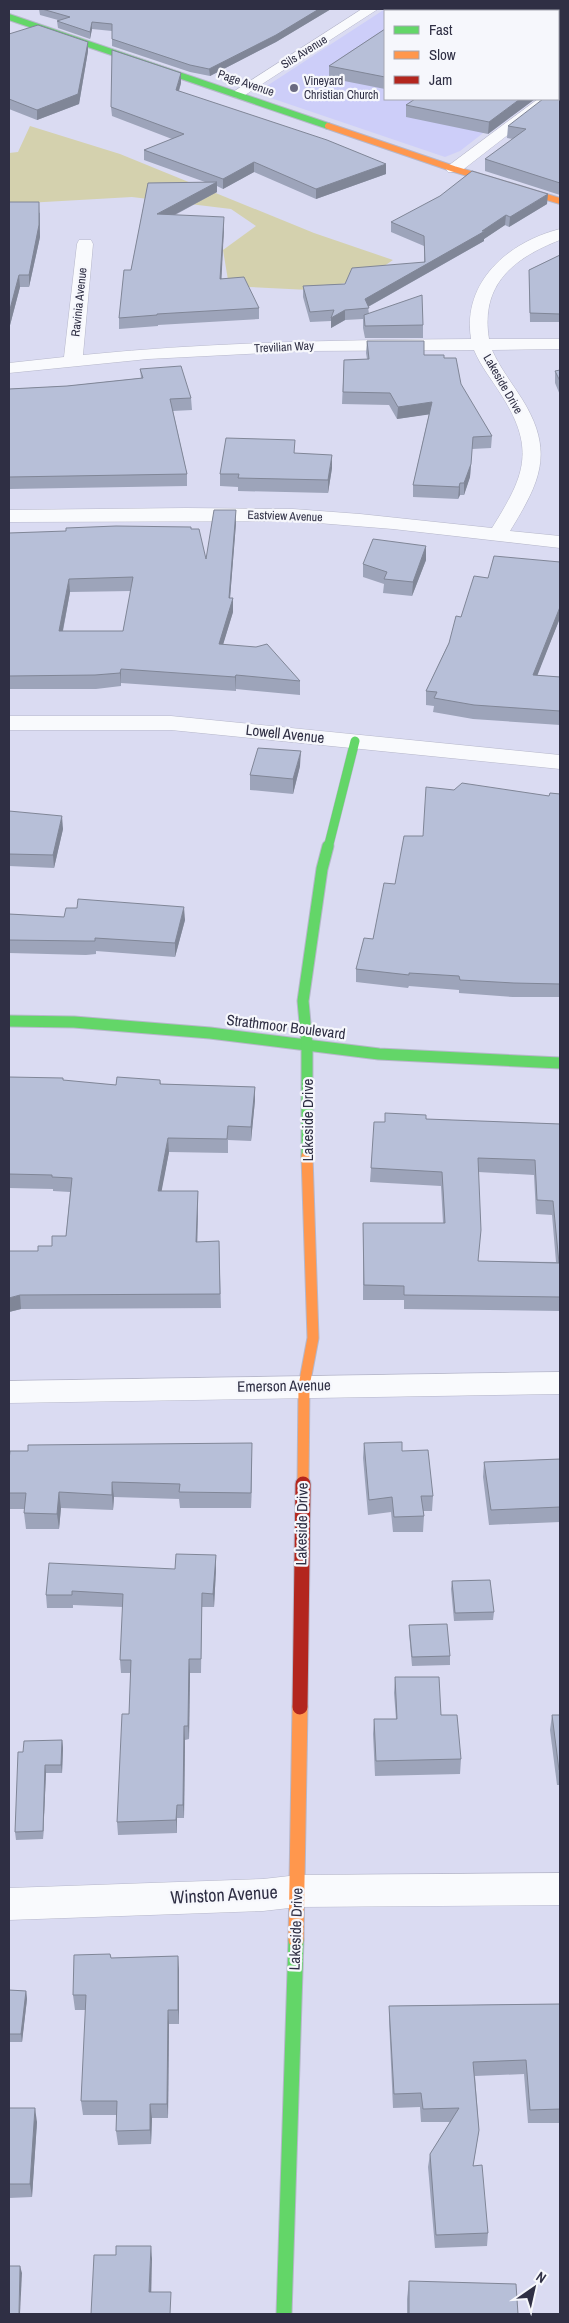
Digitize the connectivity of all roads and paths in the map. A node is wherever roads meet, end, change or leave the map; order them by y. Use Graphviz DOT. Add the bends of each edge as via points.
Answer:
graph roads {
  1 [pos="371,9"];
  2 [pos="9,17"];
  3 [pos="237,94"];
  4 [pos="545,100"];
  5 [pos="454,169"];
  6 [pos="560,201"];
  7 [pos="560,234"];
  8 [pos="85,244"];
  9 [pos="560,344"];
  10 [pos="481,345"];
  11 [pos="73,361"];
  12 [pos="9,368"];
  13 [pos="9,516"];
  14 [pos="497,536"];
  15 [pos="560,542"];
  16 [pos="9,723"];
  17 [pos="354,741"];
  18 [pos="560,762"];
  19 [pos="9,1021"];
  20 [pos="307,1046"];
  21 [pos="560,1063"];
  22 [pos="560,1383"];
  23 [pos="304,1386"];
  24 [pos="9,1392"];
  25 [pos="560,1888"];
  26 [pos="298,1891"];
  27 [pos="9,1904"];
  28 [pos="284,2314"];
  1 -- 3 [label="street, Sils Avenue"];
  2 -- 3 [label="street, Page Avenue"];
  3 -- 5 [label="street, Page Avenue"];
  4 -- 5 [label="street"];
  5 -- 6 [label="street, Page Avenue"];
  7 -- 10 [label="street, Lakeside Drive" via="517,253 491,278 483,292 480,307 478,337"];
  8 -- 11 [label="street, Ravinia Avenue"];
  9 -- 10 [label="street, Trevilian Way"];
  10 -- 11 [label="street, Trevilian Way" via="306,346"];
  10 -- 14 [label="street, Lakeside Drive" via="520,408 532,445 532,466 522,496"];
  11 -- 12 [label="street, Trevilian Way"];
  13 -- 14 [label="street, Eastview Avenue" via="294,515"];
  14 -- 15 [label="street, Eastview Avenue"];
  16 -- 17 [label="street, Lowell Avenue" via="171,723"];
  17 -- 18 [label="street, Lowell Avenue"];
  17 -- 20 [label="street, Lakeside Drive" via="322,869 303,1001"];
  19 -- 20 [label="street, Strathmoor Boulevard" via="74,1022 200,1032"];
  20 -- 21 [label="street, Strathmoor Boulevard" via="379,1054"];
  20 -- 23 [label="street, Lakeside Drive" via="313,1338"];
  22 -- 23 [label="street, Emerson Avenue"];
  23 -- 24 [label="street, Emerson Avenue"];
  23 -- 26 [label="street, Lakeside Drive"];
  25 -- 26 [label="street, Winston Avenue"];
  26 -- 27 [label="street, Winston Avenue"];
  26 -- 28 [label="street, Lakeside Drive"];
}
